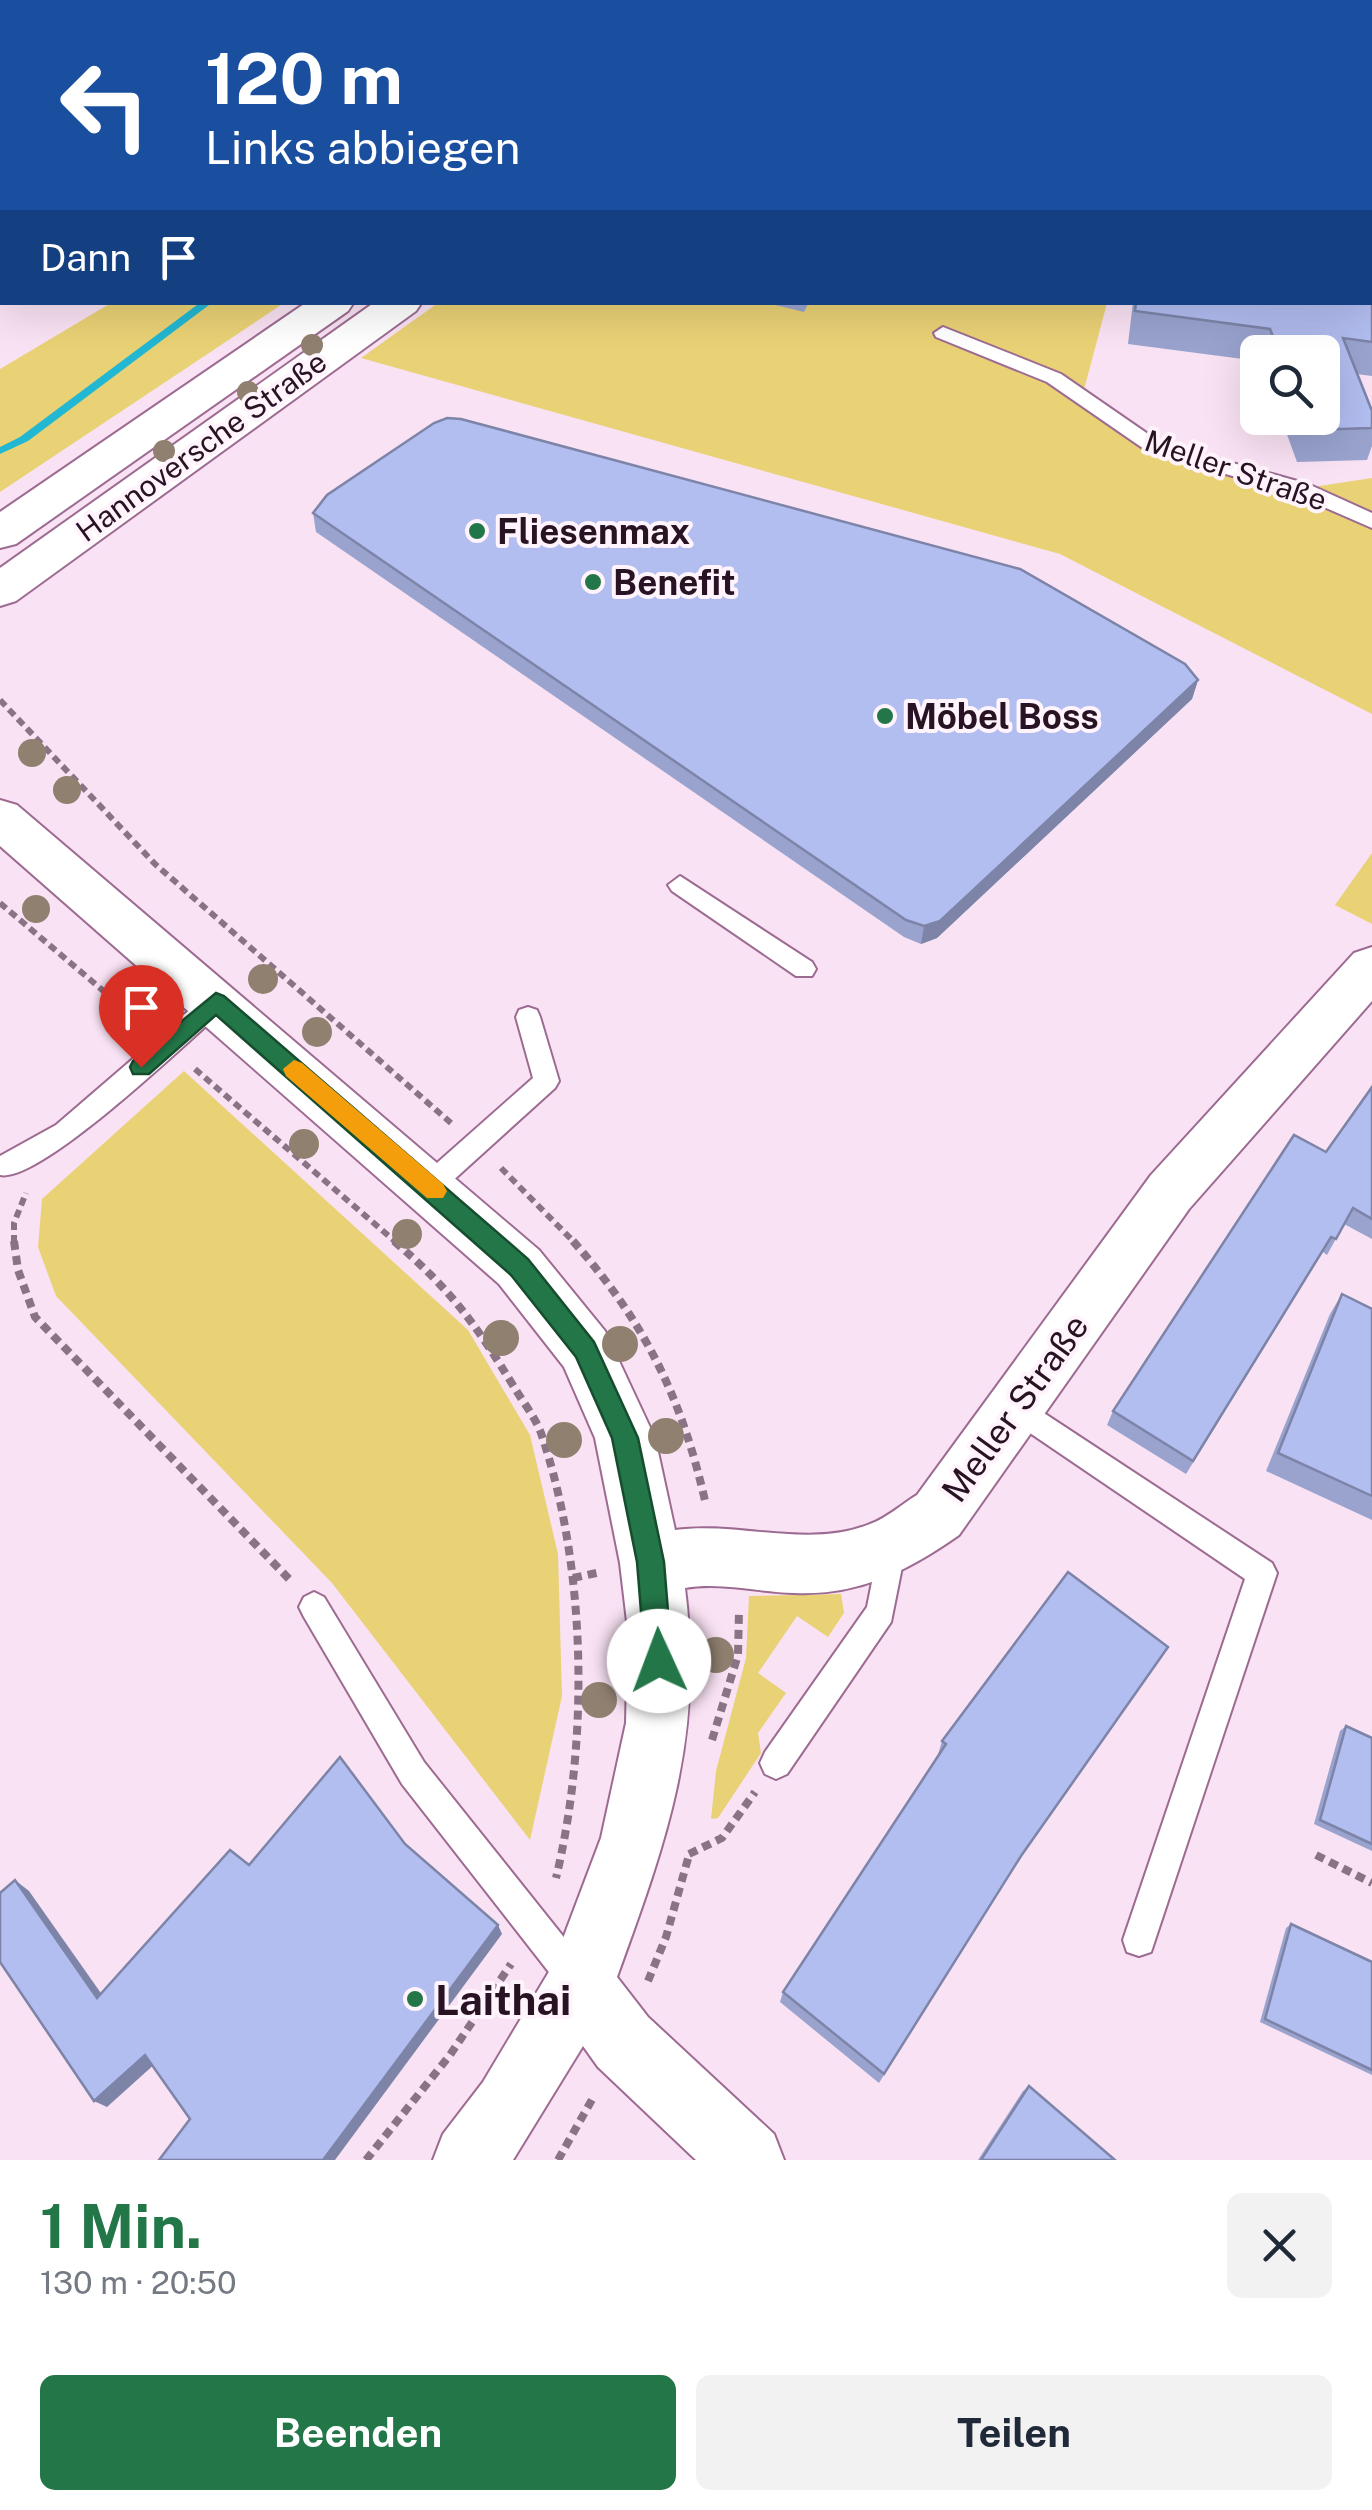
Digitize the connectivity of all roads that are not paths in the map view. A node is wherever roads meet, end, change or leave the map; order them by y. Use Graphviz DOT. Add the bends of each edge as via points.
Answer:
graph roads {
  1 [pos="330,305"];
  2 [pos="398,305"];
  3 [pos="942,334"];
  4 [pos="1372,521"];
  5 [pos="0,533"];
  6 [pos="0,590"];
  7 [pos="0,818"];
  8 [pos="680,884"];
  9 [pos="1372,968"];
  10 [pos="804,969"];
  11 [pos="216,1002"];
  12 [pos="528,1017"];
  13 [pos="6,1166"];
  14 [pos="430,1186"];
  15 [pos="1016,1407"];
  16 [pos="892,1547"];
  17 [pos="651,1562"];
  18 [pos="314,1606"];
  19 [pos="776,1763"];
  20 [pos="1138,1940"];
  21 [pos="580,1986"];
  22 [pos="470,2160"];
  23 [pos="748,2160"];
  1 -- 5 [label="main road, Hannoversche Straße"];
  2 -- 6 [label="main road, Hannoversche Straße"];
  3 -- 4 [label="lane, Meller Straße" via="1054,378 1154,446 1300,488"];
  7 -- 11 [label="street"];
  8 -- 10 [label="lane"];
  9 -- 15 [label="street, Meller Straße" via="1170,1192"];
  11 -- 13 [label="lane" via="65,1133"];
  11 -- 14 [label="street"];
  12 -- 14 [label="lane" via="546,1081"];
  14 -- 17 [label="street" via="519,1267 586,1350 625,1438"];
  15 -- 16 [label="street, Meller Straße" via="938,1515"];
  15 -- 20 [label="lane" via="1262,1573"];
  16 -- 17 [label="street, Meller Straße" via="852,1560 798,1564 699,1556"];
  16 -- 19 [label="lane" via="881,1612"];
  17 -- 21 [label="street" via="659,1630 658,1723 634,1838"];
  18 -- 21 [label="lane" via="413,1773"];
  21 -- 22 [label="street"];
  21 -- 23 [label="street" via="624,2042"];
}
